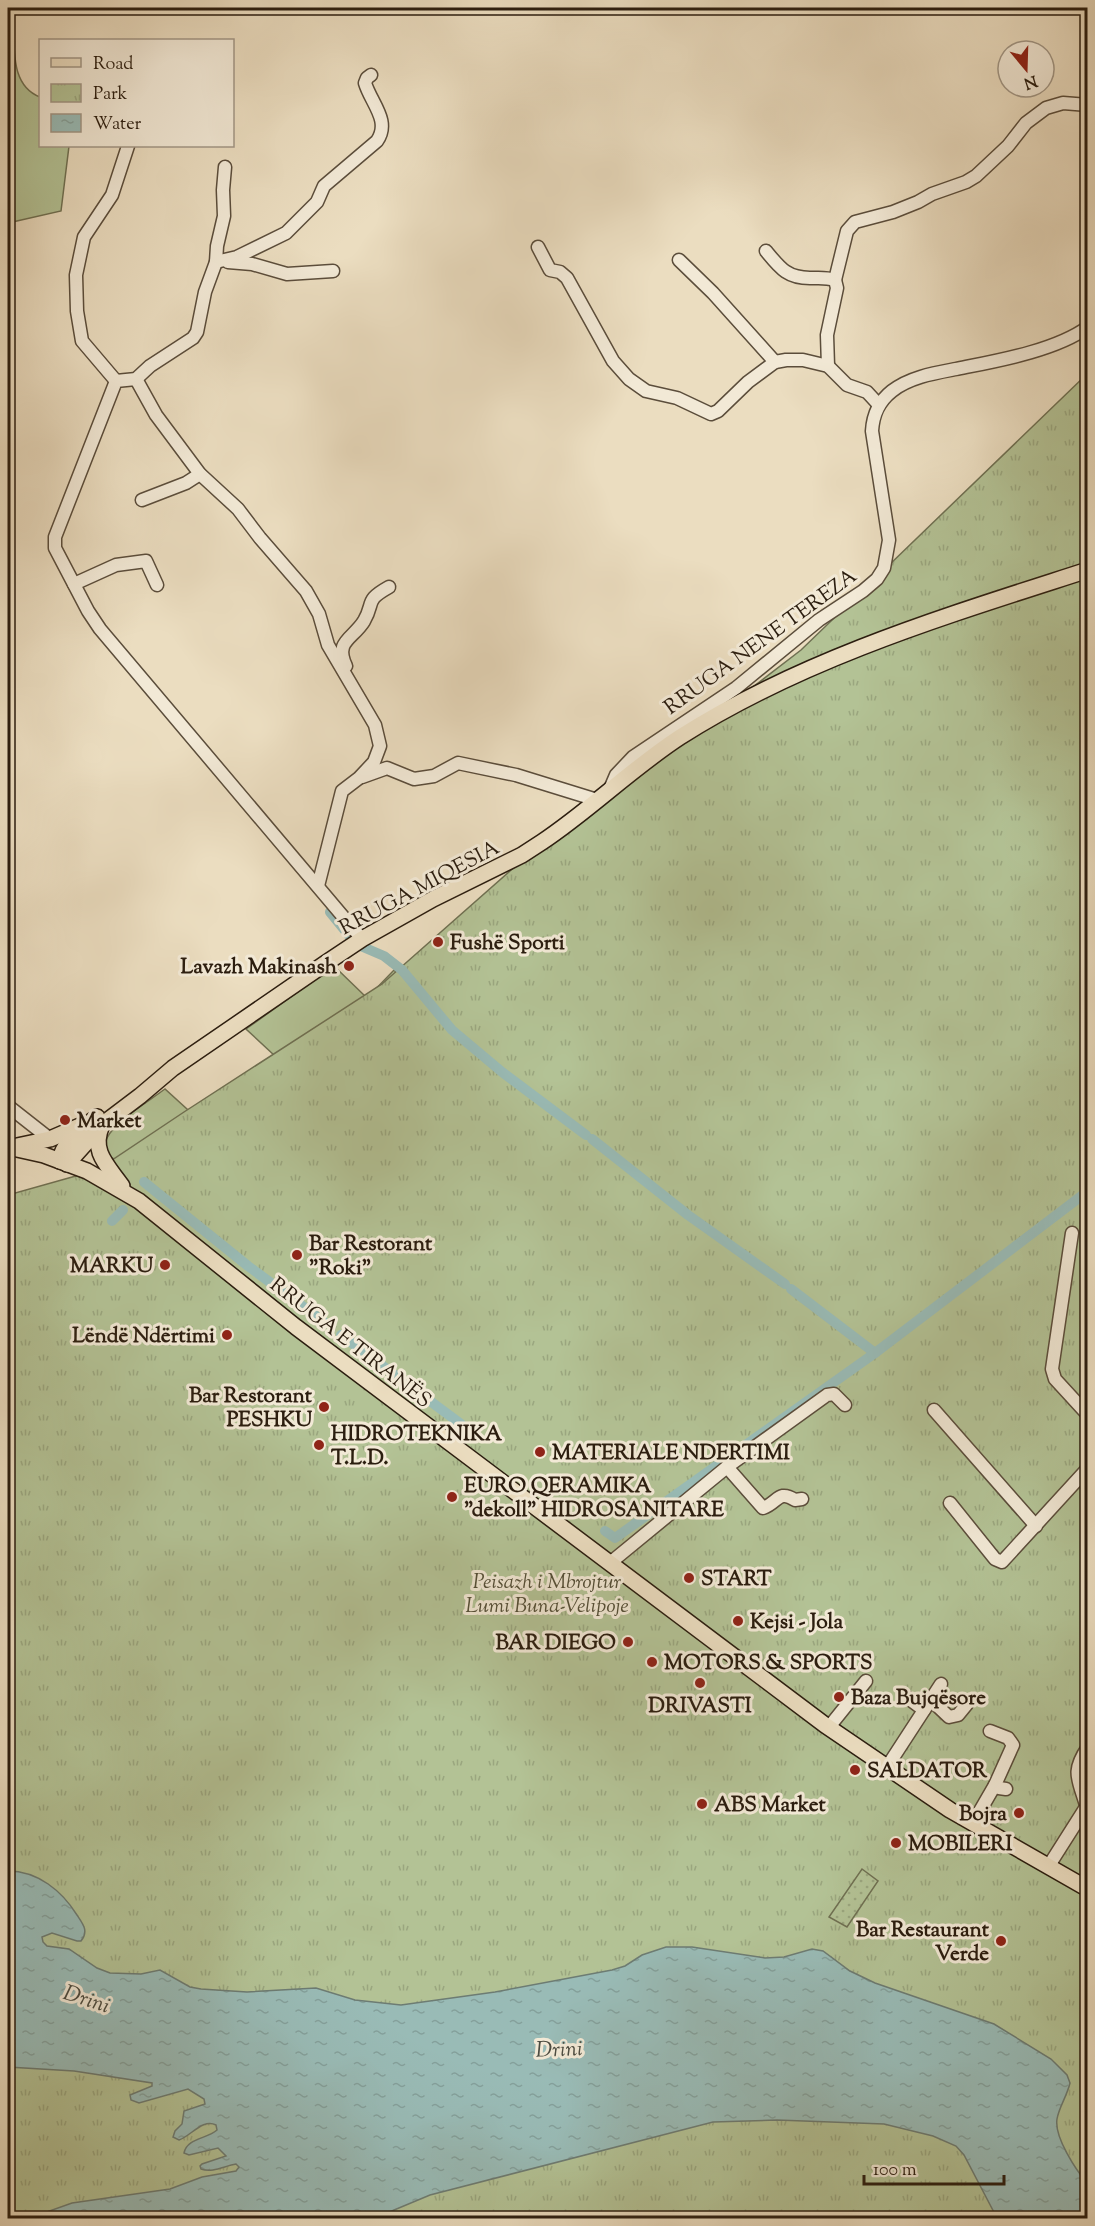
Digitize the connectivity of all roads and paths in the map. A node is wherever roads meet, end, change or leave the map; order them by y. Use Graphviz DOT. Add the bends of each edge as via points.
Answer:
graph roads {
  1 [pos="371,75"];
  2 [pos="1088,105"];
  3 [pos="128,147"];
  4 [pos="225,167"];
  5 [pos="538,247"];
  6 [pos="766,251"];
  7 [pos="679,260"];
  8 [pos="220,262"];
  9 [pos="333,271"];
  10 [pos="835,280"];
  11 [pos="1088,327"];
  12 [pos="775,362"];
  13 [pos="828,366"];
  14 [pos="136,380"];
  15 [pos="116,381"];
  16 [pos="879,405"];
  17 [pos="200,474"];
  18 [pos="142,500"];
  19 [pos="1088,570"];
  20 [pos="74,584"];
  21 [pos="157,585"];
  22 [pos="389,587"];
  23 [pos="352,685"];
  24 [pos="359,778"];
  25 [pos="603,796"];
  26 [pos="318,886"];
  27 [pos="360,941"];
  28 [pos="8,1106"];
  29 [pos="98,1122"];
  30 [pos="50,1138"];
  31 [pos="8,1146"];
  32 [pos="64,1163"];
  33 [pos="127,1194"];
  34 [pos="1072,1233"];
  35 [pos="845,1405"];
  36 [pos="934,1410"];
  37 [pos="1088,1415"];
  38 [pos="727,1467"];
  39 [pos="1088,1468"];
  40 [pos="802,1499"];
  41 [pos="950,1503"];
  42 [pos="1036,1526"];
  43 [pos="610,1563"];
  44 [pos="866,1681"];
  45 [pos="941,1684"];
  46 [pos="905,1696"];
  47 [pos="967,1704"];
  48 [pos="928,1705"];
  49 [pos="830,1727"];
  50 [pos="990,1731"];
  51 [pos="1088,1746"];
  52 [pos="887,1767"];
  53 [pos="1087,1804"];
  54 [pos="973,1823"];
  55 [pos="1048,1867"];
  56 [pos="1088,1888"];
  1 -- 8 [label="street" via="365,83 383,122 377,141 324,186 317,202 286,233"];
  2 -- 10 [label="street" via="1063,103 1046,108 966,182 893,212 855,222 847,231"];
  3 -- 15 [label="street" via="112,195 84,237 76,274 82,341"];
  4 -- 8 [label="street" via="224,216 217,246"];
  5 -- 12 [label="street" via="550,270 560,272 572,286 613,361 646,391 676,398 711,414"];
  6 -- 10 [label="street" via="791,276 825,276"];
  7 -- 12 [label="street"];
  8 -- 9 [label="street" via="252,264 287,274"];
  8 -- 14 [label="street" via="206,292 193,338"];
  10 -- 13 [label="street" via="837,288 827,335"];
  11 -- 16 [label="street" via="1052,345 906,382"];
  12 -- 13 [label="street" via="803,360"];
  13 -- 16 [label="street" via="848,385 867,392"];
  14 -- 15 [label="street"];
  14 -- 17 [label="street" via="156,415"];
  15 -- 20 [label="street" via="55,537 55,548"];
  16 -- 25 [label="street, RRUGA NENE TEREZA" via="872,431 889,540 885,568 863,591 819,620 736,688 633,757"];
  17 -- 18 [label="street"];
  17 -- 23 [label="street" via="238,509 306,591 319,614 328,645"];
  19 -- 25 [label="main road, RRUGA MIQESIA" via="942,618 754,695 681,737"];
  20 -- 21 [label="street" via="116,565 146,561"];
  20 -- 26 [label="street" via="100,629"];
  22 -- 23 [label="street" via="371,600 365,620 346,639 342,649"];
  23 -- 24 [label="street" via="375,725 380,746 374,762"];
  24 -- 25 [label="street" via="387,768 414,779 434,776 458,763"];
  24 -- 26 [label="street" via="342,791"];
  25 -- 27 [label="main road, RRUGA MIQESIA" via="522,855"];
  26 -- 27 [label="street"];
  27 -- 29 [label="main road, RRUGA MIQESIA"];
  28 -- 30 [label="street"];
  29 -- 30 [label="main road"];
  29 -- 32 [label="main road, RRUGA MIQESIA"];
  29 -- 33 [label="main road" via="101,1160"];
  30 -- 31 [label="main road"];
  31 -- 32 [label="main road, RRUGA E TIRANËS"];
  32 -- 33 [label="main road, RRUGA E TIRANËS"];
  33 -- 43 [label="main road, RRUGA E TIRANËS" via="151,1209 296,1327"];
  34 -- 37 [label="street" via="1052,1369 1055,1379"];
  35 -- 38 [label="street" via="834,1394 827,1395"];
  36 -- 42 [label="street"];
  38 -- 40 [label="street" via="763,1508 782,1496"];
  38 -- 43 [label="street"];
  39 -- 42 [label="street"];
  41 -- 42 [label="street" via="998,1562"];
  43 -- 49 [label="main road, RRUGA E TIRANËS"];
  44 -- 49 [label="street"];
  45 -- 48 [label="street"];
  46 -- 48 [label="street"];
  47 -- 48 [label="street" via="958,1715 949,1716"];
  48 -- 52 [label="street"];
  49 -- 52 [label="main road, RRUGA E TIRANËS"];
  50 -- 54 [label="street" via="1008,1738 1013,1745 1001,1787"];
  51 -- 53 [label="street" via="1076,1770"];
  52 -- 54 [label="main road, RRUGA E TIRANËS"];
  53 -- 55 [label="street"];
  54 -- 55 [label="main road, RRUGA E TIRANËS"];
  55 -- 56 [label="main road, RRUGA E TIRANËS"];
}
